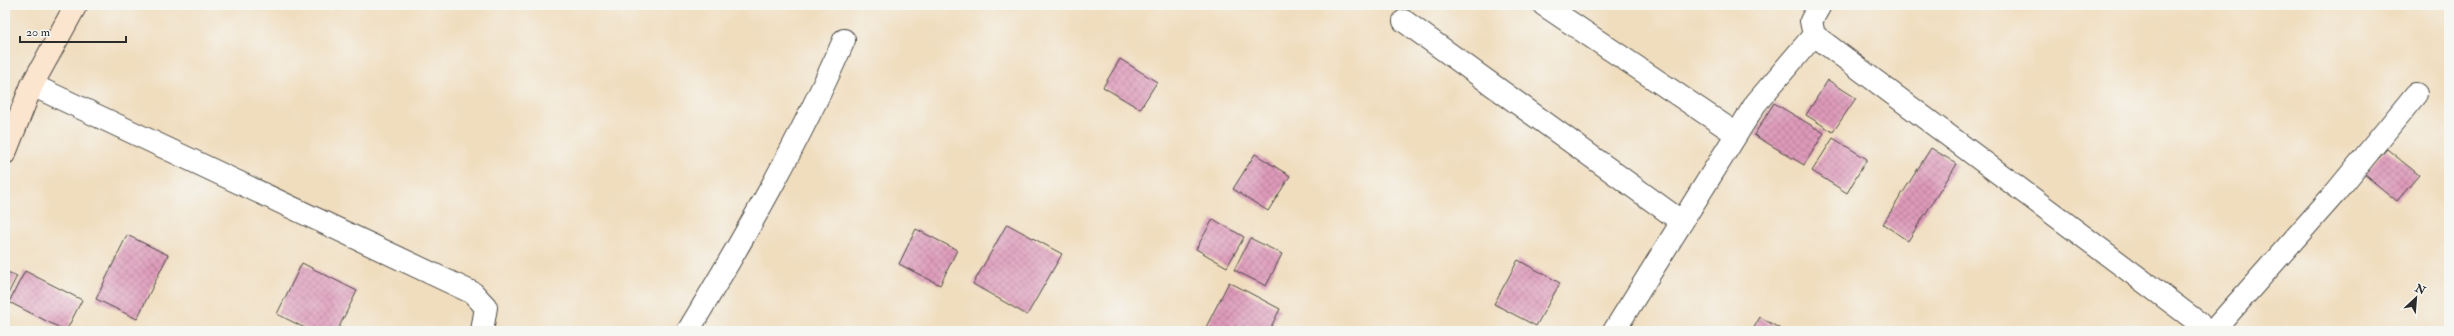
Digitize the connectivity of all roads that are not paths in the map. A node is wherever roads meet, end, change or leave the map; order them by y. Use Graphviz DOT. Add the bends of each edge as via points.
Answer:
graph roads {
  1 [pos="76,5"];
  2 [pos="1544,5"];
  3 [pos="1820,5"];
  4 [pos="1404,21"];
  5 [pos="1814,35"];
  6 [pos="844,40"];
  7 [pos="32,85"];
  8 [pos="2416,94"];
  9 [pos="1735,133"];
  10 [pos="5,153"];
  11 [pos="1682,222"];
  12 [pos="482,331"];
  13 [pos="688,331"];
  14 [pos="1614,331"];
  15 [pos="2201,331"];
  16 [pos="2214,331"];
  1 -- 7 [label="street"];
  2 -- 9 [label="street"];
  3 -- 5 [label="street" via="1811,21"];
  4 -- 11 [label="street"];
  5 -- 9 [label="street" via="1756,103"];
  5 -- 15 [label="street" via="2199,323"];
  6 -- 13 [label="street" via="826,82 769,194"];
  7 -- 10 [label="street"];
  7 -- 12 [label="street" via="473,293 486,307"];
  8 -- 16 [label="street" via="2336,192"];
  9 -- 11 [label="street"];
  11 -- 14 [label="street"];
}
